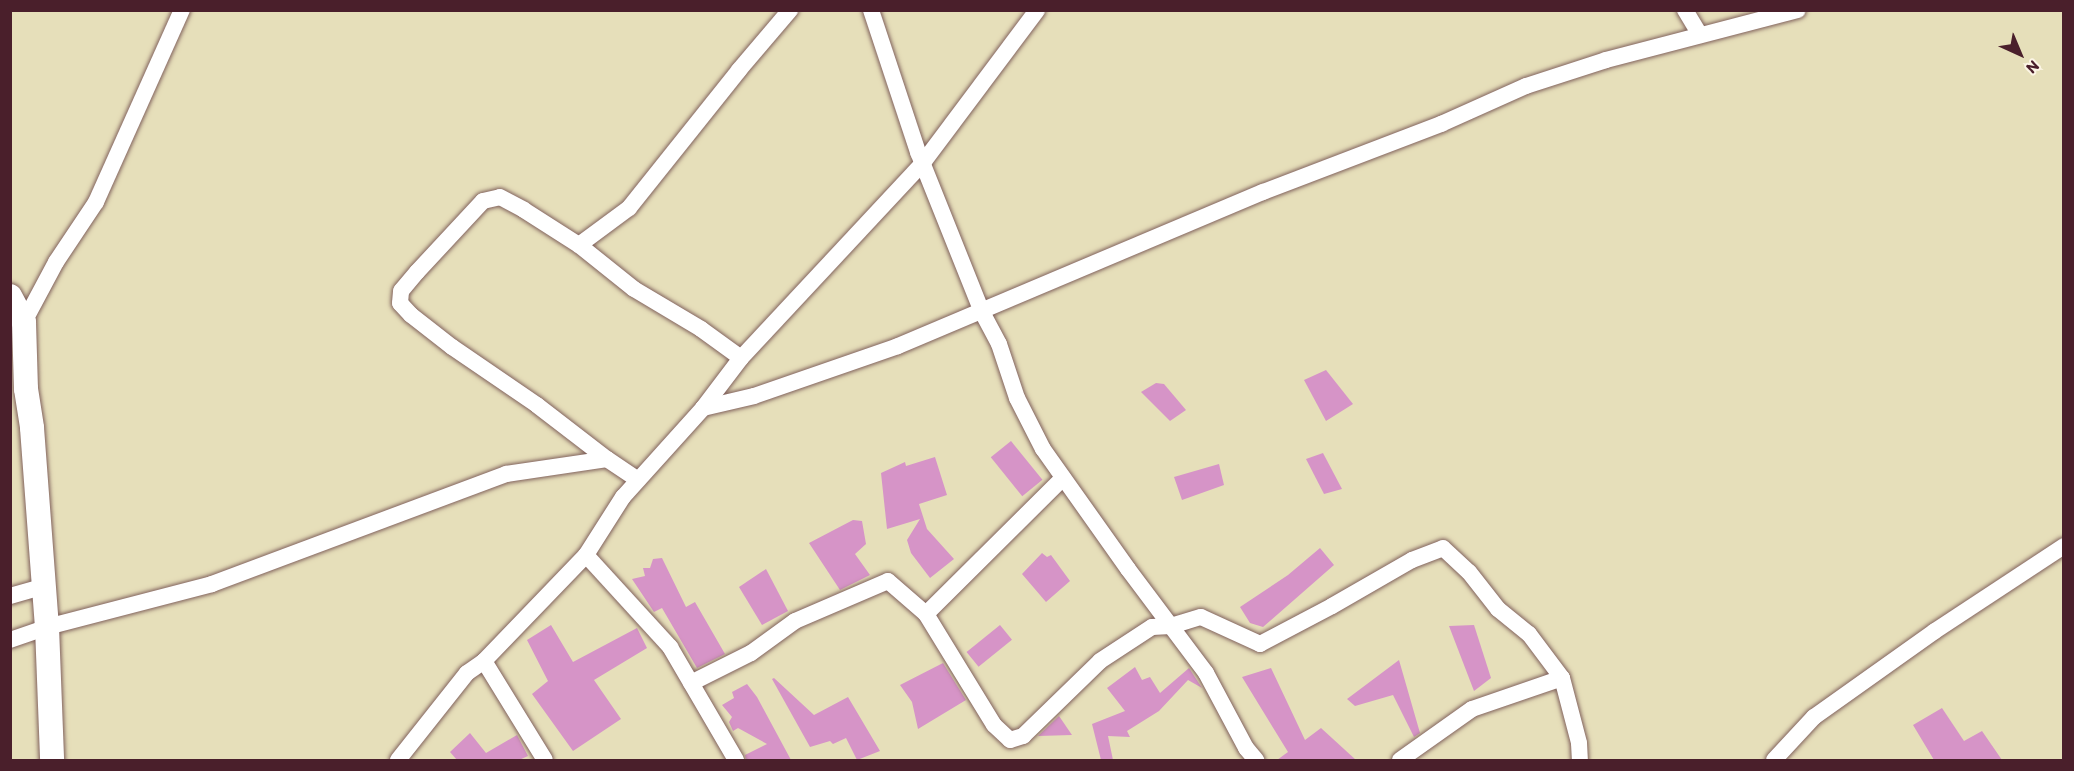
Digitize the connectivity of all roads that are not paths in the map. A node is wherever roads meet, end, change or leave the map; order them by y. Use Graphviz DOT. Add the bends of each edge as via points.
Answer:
graph roads {
  1 [pos="182,10"];
  2 [pos="790,10"];
  3 [pos="872,10"];
  4 [pos="1037,10"];
  5 [pos="1685,10"];
  6 [pos="1798,10"];
  7 [pos="1700,35"];
  8 [pos="922,164"];
  9 [pos="579,245"];
  10 [pos="10,296"];
  11 [pos="982,312"];
  12 [pos="24,322"];
  13 [pos="741,358"];
  14 [pos="18,395"];
  15 [pos="703,408"];
  16 [pos="607,459"];
  17 [pos="1063,478"];
  18 [pos="638,480"];
  19 [pos="2064,546"];
  20 [pos="586,555"];
  21 [pos="44,586"];
  22 [pos="10,596"];
  23 [pos="926,614"];
  24 [pos="1171,626"];
  25 [pos="47,627"];
  26 [pos="10,640"];
  27 [pos="484,661"];
  28 [pos="1562,678"];
  29 [pos="691,683"];
  30 [pos="52,760"];
  31 [pos="398,760"];
  32 [pos="545,760"];
  33 [pos="736,760"];
  34 [pos="1256,760"];
  35 [pos="1400,760"];
  36 [pos="1580,760"];
  37 [pos="1774,760"];
  1 -- 12 [label="street" via="101,193 44,282"];
  2 -- 9 [label="street" via="629,208"];
  3 -- 8 [label="street"];
  4 -- 8 [label="street"];
  5 -- 7 [label="street"];
  6 -- 7 [label="street"];
  7 -- 11 [label="street" via="1526,86 1263,192"];
  8 -- 11 [label="street"];
  8 -- 13 [label="street"];
  9 -- 13 [label="street" via="634,290 701,329"];
  9 -- 16 [label="street" via="500,197 483,201 401,291 400,303 452,347"];
  10 -- 12 [label="street"];
  11 -- 15 [label="street" via="754,396"];
  11 -- 17 [label="street" via="999,344 1017,398"];
  12 -- 14 [label="street"];
  13 -- 15 [label="street"];
  14 -- 21 [label="street" via="32,428"];
  15 -- 18 [label="street"];
  16 -- 18 [label="street"];
  16 -- 25 [label="street" via="506,474 212,584"];
  17 -- 23 [label="street"];
  17 -- 24 [label="street"];
  18 -- 20 [label="street"];
  19 -- 37 [label="street" via="1814,717"];
  20 -- 27 [label="street"];
  20 -- 29 [label="street" via="670,647"];
  21 -- 22 [label="street"];
  21 -- 25 [label="street"];
  23 -- 24 [label="street" via="994,725 1011,740 1023,736 1100,661 1152,627"];
  23 -- 29 [label="street" via="888,581 795,621 751,653"];
  24 -- 28 [label="street" via="1201,617 1260,644 1412,560 1443,548 1469,572 1498,609 1529,634"];
  24 -- 34 [label="street" via="1206,673"];
  25 -- 26 [label="street"];
  25 -- 30 [label="street"];
  27 -- 31 [label="street" via="467,673"];
  27 -- 32 [label="street"];
  28 -- 35 [label="street" via="1473,709"];
  28 -- 36 [label="street"];
  29 -- 33 [label="street"];
}
